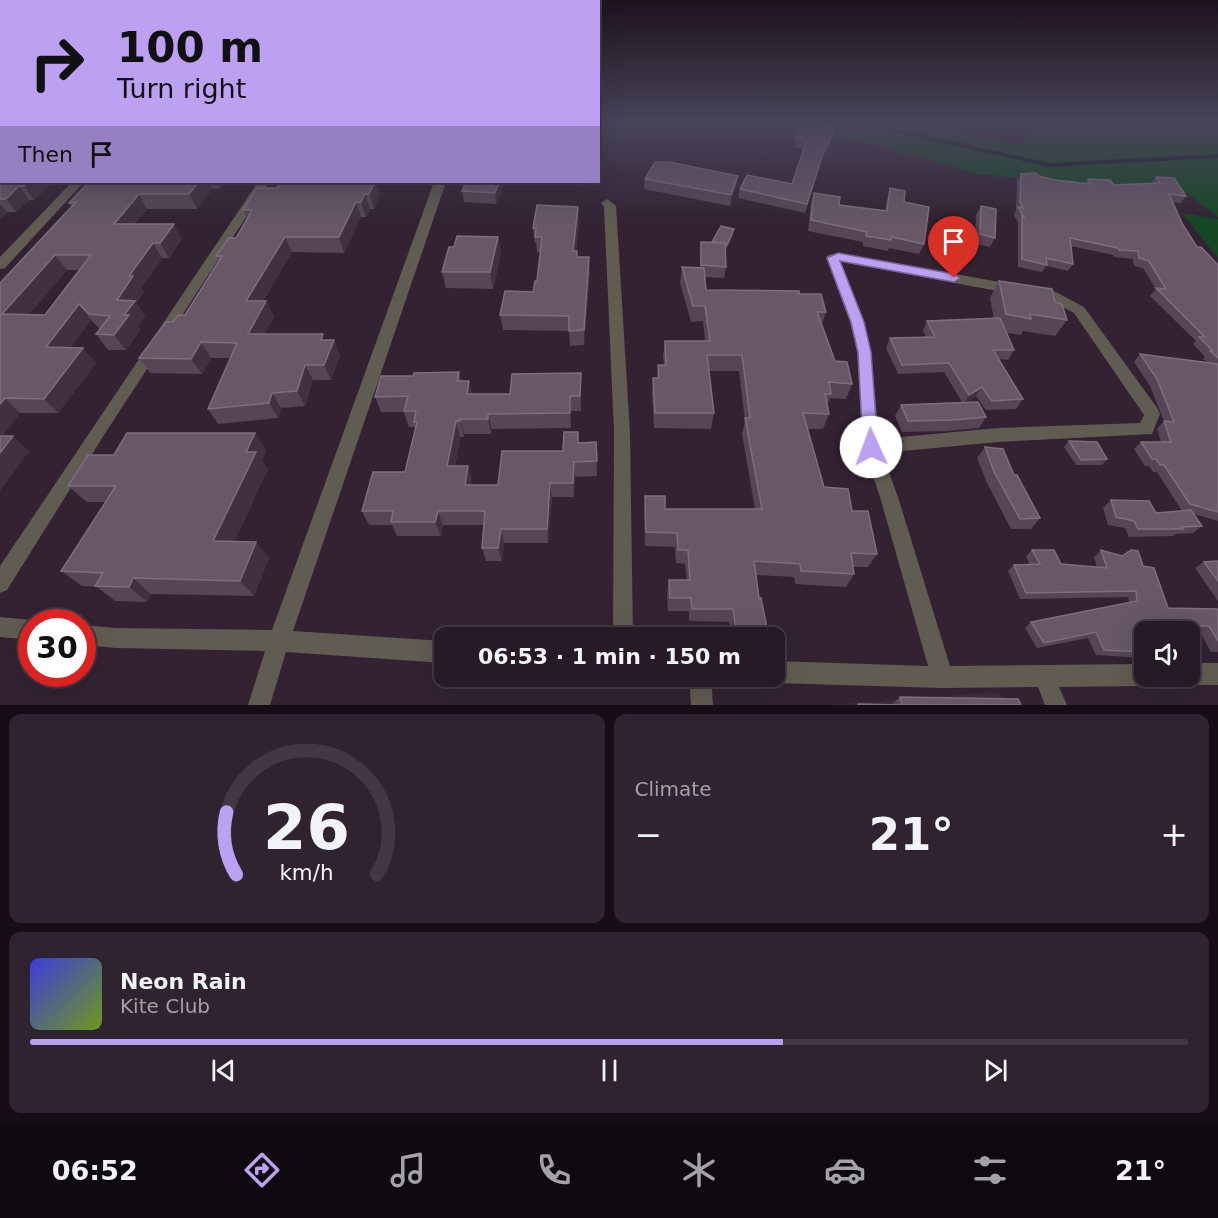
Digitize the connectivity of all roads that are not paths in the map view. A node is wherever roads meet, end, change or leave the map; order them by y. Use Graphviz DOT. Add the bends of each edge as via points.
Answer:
graph roads {
  1 [pos="77,183"];
  2 [pos="262,183"];
  3 [pos="440,183"];
  4 [pos="607,203"];
  5 [pos="0,265"];
  6 [pos="871,447"];
  7 [pos="0,583"];
  8 [pos="0,627"];
  9 [pos="623,627"];
  10 [pos="18,629"];
  11 [pos="96,636"];
  12 [pos="279,641"];
  13 [pos="434,651"];
  14 [pos="785,672"];
  15 [pos="1200,674"];
  16 [pos="1218,674"];
  17 [pos="1134,675"];
  18 [pos="1044,676"];
  19 [pos="942,677"];
  20 [pos="701,687"];
  21 [pos="259,705"];
  22 [pos="702,705"];
  23 [pos="1056,705"];
  1 -- 5 [label="street"];
  2 -- 7 [label="street"];
  3 -- 12 [label="street"];
  4 -- 9 [label="street" via="617,309 622,432"];
  6 -- 6 [label="street" via="998,435 1146,429 1152,414 1079,310 1056,297 838,257 833,258 833,263 857,322 864,352"];
  6 -- 19 [label="street"];
  8 -- 10 [label="street"];
  11 -- 12 [label="street"];
  12 -- 13 [label="street"];
  12 -- 21 [label="street"];
  14 -- 19 [label="street"];
  15 -- 16 [label="street"];
  17 -- 18 [label="street"];
  18 -- 19 [label="street"];
  18 -- 23 [label="street"];
  20 -- 22 [label="street"];
}
